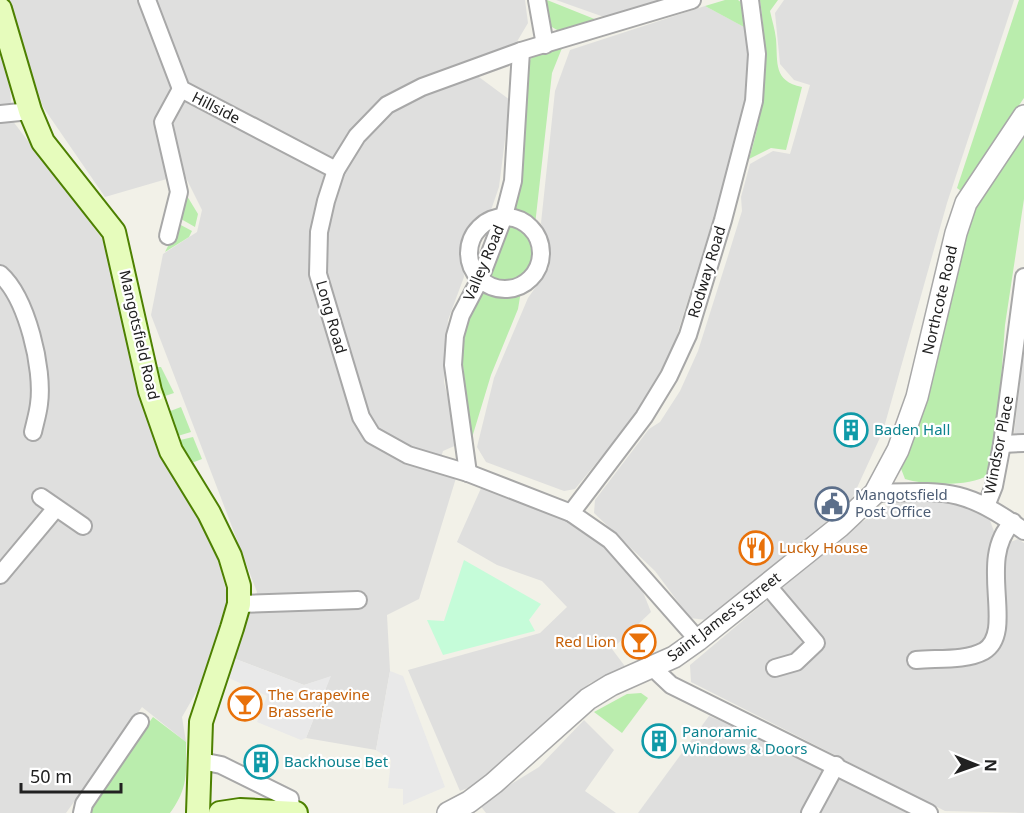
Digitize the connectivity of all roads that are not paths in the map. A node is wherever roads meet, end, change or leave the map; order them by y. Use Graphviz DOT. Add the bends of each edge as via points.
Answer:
graph roads {
  1 [pos="147,0"];
  2 [pos="537,0"];
  3 [pos="692,0"];
  4 [pos="750,0"];
  5 [pos="0,9"];
  6 [pos="545,45"];
  7 [pos="521,51"];
  8 [pos="181,89"];
  9 [pos="30,111"];
  10 [pos="0,114"];
  11 [pos="1024,116"];
  12 [pos="336,170"];
  13 [pos="504,216"];
  14 [pos="168,236"];
  15 [pos="0,274"];
  16 [pos="1024,277"];
  17 [pos="480,279"];
  18 [pos="33,432"];
  19 [pos="1024,443"];
  20 [pos="1002,444"];
  21 [pos="468,473"];
  22 [pos="875,493"];
  23 [pos="41,497"];
  24 [pos="986,506"];
  25 [pos="56,508"];
  26 [pos="571,513"];
  27 [pos="83,526"];
  28 [pos="1018,527"];
  29 [pos="0,575"];
  30 [pos="767,585"];
  31 [pos="358,600"];
  32 [pos="239,604"];
  33 [pos="698,640"];
  34 [pos="916,660"];
  35 [pos="653,668"];
  36 [pos="775,668"];
  37 [pos="140,723"];
  38 [pos="201,761"];
  39 [pos="836,765"];
  40 [pos="473,808"];
  41 [pos="82,813"];
  42 [pos="198,813"];
  43 [pos="220,813"];
  44 [pos="292,813"];
  45 [pos="296,813"];
  46 [pos="448,813"];
  47 [pos="810,813"];
  48 [pos="929,813"];
  1 -- 8 [label="street, Hillside"];
  2 -- 6 [label="street"];
  3 -- 6 [label="street, Long Road"];
  4 -- 26 [label="street, Rodway Road" via="757,54 754,101 688,335 644,417"];
  5 -- 9 [label="main road, Mangotsfield Road"];
  6 -- 7 [label="street, Long Road"];
  7 -- 12 [label="street, Long Road" via="422,87 387,105 357,136"];
  7 -- 13 [label="street, Valley Road" via="513,181"];
  8 -- 12 [label="street, Hillside"];
  8 -- 14 [label="street" via="163,122 179,192"];
  9 -- 10 [label="street"];
  9 -- 32 [label="main road, Mangotsfield Road" via="58,164 114,232 150,392 171,451 230,556 239,586"];
  11 -- 22 [label="street, Northcote Road" via="966,202 917,397 898,450"];
  12 -- 21 [label="street, Long Road" via="319,232 318,274 361,417 372,435 390,447"];
  13 -- 17 [label="street, Valley Road"];
  13 -- 17 [label="street" via="526,223 537,234 541,263 524,285 512,289 497,289"];
  15 -- 18 [label="street" via="19,298 31,330 40,402"];
  16 -- 20 [label="street, Windsor Place"];
  17 -- 21 [label="street, Valley Road" via="461,315 453,365"];
  19 -- 20 [label="street"];
  20 -- 24 [label="street, Windsor Place"];
  21 -- 26 [label="street, Long Road"];
  22 -- 24 [label="street" via="942,491"];
  22 -- 30 [label="street, Saint James's Street"];
  23 -- 25 [label="street"];
  24 -- 28 [label="street"];
  25 -- 27 [label="street"];
  25 -- 29 [label="street"];
  26 -- 33 [label="street, Long Road" via="610,540"];
  28 -- 34 [label="street" via="1003,531 995,554 998,607 994,640 986,650 971,656"];
  30 -- 33 [label="street, Saint James's Street"];
  30 -- 36 [label="street" via="816,643 796,662"];
  31 -- 32 [label="street"];
  32 -- 38 [label="main road, Mangotsfield Road" via="201,722"];
  33 -- 35 [label="street, Saint James's Street"];
  35 -- 39 [label="street" via="671,685"];
  35 -- 40 [label="street, Saint James's Street" via="610,685 588,699"];
  37 -- 41 [label="street" via="84,804"];
  38 -- 42 [label="main road, Mangotsfield Road"];
  38 -- 44 [label="street" via="221,765 290,799"];
  39 -- 47 [label="street"];
  39 -- 48 [label="street"];
  40 -- 46 [label="street, Saint James's Street"];
  43 -- 44 [label="main road"];
  44 -- 45 [label="main road"];
}
